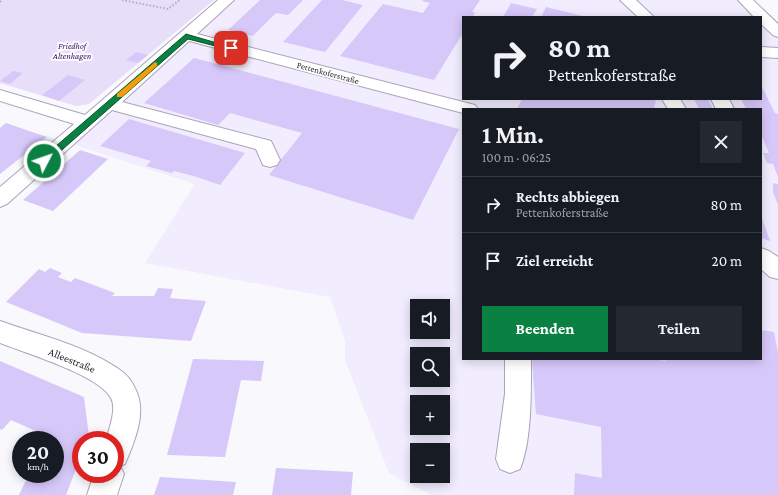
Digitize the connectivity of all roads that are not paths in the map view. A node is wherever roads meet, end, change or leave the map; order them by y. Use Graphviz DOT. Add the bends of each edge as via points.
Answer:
graph roads {
  1 [pos="227,0"];
  2 [pos="627,0"];
  3 [pos="745,0"];
  4 [pos="646,16"];
  5 [pos="762,16"];
  6 [pos="762,16"];
  7 [pos="778,32"];
  8 [pos="186,36"];
  9 [pos="762,52"];
  10 [pos="778,53"];
  11 [pos="0,95"];
  12 [pos="110,104"];
  13 [pos="465,108"];
  14 [pos="88,122"];
  15 [pos="270,160"];
  16 [pos="0,200"];
  17 [pos="762,258"];
  18 [pos="778,270"];
  19 [pos="0,332"];
  20 [pos="518,360"];
  21 [pos="121,431"];
  22 [pos="510,459"];
  23 [pos="106,483"];
  24 [pos="102,495"];
  1 -- 8 [label="street"];
  2 -- 4 [label="street"];
  3 -- 5 [label="street"];
  6 -- 7 [label="street"];
  8 -- 12 [label="street"];
  8 -- 13 [label="street, Pettenkoferstraße"];
  9 -- 10 [label="street"];
  11 -- 14 [label="street"];
  12 -- 14 [label="street"];
  12 -- 15 [label="street" via="264,145"];
  14 -- 16 [label="street"];
  17 -- 18 [label="street"];
  19 -- 21 [label="street, Alleestraße" via="95,368 117,384 123,392 125,403"];
  20 -- 22 [label="street" via="518,394"];
  23 -- 24 [label="street"];
}
